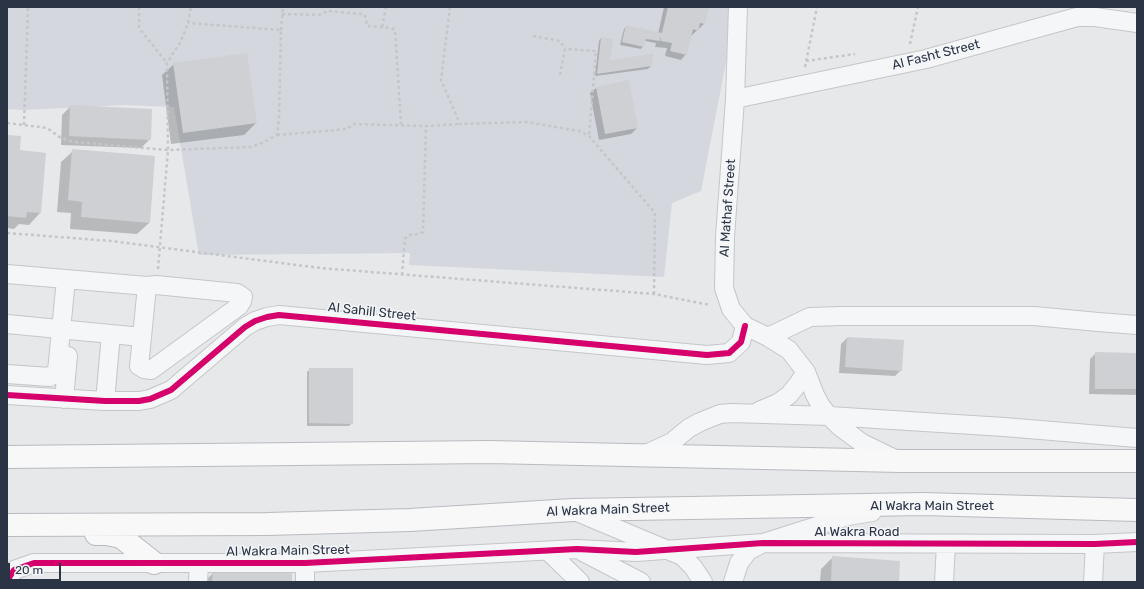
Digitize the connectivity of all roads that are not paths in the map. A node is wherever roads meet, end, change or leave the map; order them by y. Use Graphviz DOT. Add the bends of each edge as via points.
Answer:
graph roads {
  1 [pos="738,7"];
  2 [pos="1137,23"];
  3 [pos="735,99"];
  4 [pos="7,274"];
  5 [pos="66,280"];
  6 [pos="152,286"];
  7 [pos="7,324"];
  8 [pos="1137,324"];
  9 [pos="744,326"];
  10 [pos="66,329"];
  11 [pos="111,334"];
  12 [pos="142,336"];
  13 [pos="768,337"];
  14 [pos="806,372"];
  15 [pos="7,374"];
  16 [pos="7,395"];
  17 [pos="64,398"];
  18 [pos="106,401"];
  19 [pos="752,413"];
  20 [pos="829,416"];
  21 [pos="1137,438"];
  22 [pos="641,456"];
  23 [pos="7,457"];
  24 [pos="901,461"];
  25 [pos="1137,461"];
  26 [pos="923,504"];
  27 [pos="572,510"];
  28 [pos="1137,510"];
  29 [pos="7,525"];
  30 [pos="46,525"];
  31 [pos="1137,542"];
  32 [pos="763,543"];
  33 [pos="946,544"];
  34 [pos="1095,544"];
  35 [pos="577,549"];
  36 [pos="548,551"];
  37 [pos="671,551"];
  38 [pos="305,563"];
  39 [pos="154,564"];
  40 [pos="199,564"];
  41 [pos="7,581"];
  42 [pos="198,582"];
  43 [pos="305,582"];
  44 [pos="580,582"];
  45 [pos="641,582"];
  46 [pos="703,582"];
  47 [pos="733,582"];
  48 [pos="944,582"];
  49 [pos="1093,582"];
  1 -- 3 [label="street, Al Mathaf Street"];
  2 -- 3 [label="street, Al Fasht Street" via="1095,16 1077,17 926,59"];
  3 -- 9 [label="street, Al Mathaf Street" via="724,288 731,309"];
  4 -- 5 [label="street"];
  5 -- 6 [label="street"];
  5 -- 10 [label="street"];
  6 -- 12 [label="street"];
  6 -- 12 [label="street" via="237,293 242,297 242,301 152,370 139,366"];
  7 -- 10 [label="street"];
  8 -- 13 [label="street" via="1034,316 810,317"];
  9 -- 13 [label="street, Al Mathaf Street"];
  9 -- 18 [label="street, Al Sahill Street" via="740,342 729,353 707,355 279,315 261,319 245,327 180,383 161,396 139,401"];
  10 -- 11 [label="street"];
  10 -- 15 [label="street" via="57,371 50,377"];
  10 -- 17 [label="street"];
  11 -- 12 [label="street"];
  11 -- 18 [label="street"];
  13 -- 14 [label="street, Al Mathaf Street" via="789,350"];
  14 -- 19 [label="street" via="789,395 766,410"];
  14 -- 20 [label="street, Al Mathaf Street" via="815,395"];
  16 -- 17 [label="street, Al Sahill Street"];
  17 -- 18 [label="street, Al Sahill Street"];
  19 -- 20 [label="street"];
  19 -- 22 [label="street" via="731,412 710,418 667,444"];
  20 -- 21 [label="street"];
  20 -- 24 [label="street, Al Mathaf Street" via="862,443"];
  22 -- 23 [label="highway" via="482,452"];
  22 -- 24 [label="highway"];
  24 -- 25 [label="highway"];
  26 -- 27 [label="highway, Al Wakra Main Street"];
  26 -- 28 [label="highway, Al Wakra Main Street"];
  26 -- 32 [label="street" via="848,516"];
  27 -- 30 [label="highway, Al Wakra Main Street" via="386,521"];
  27 -- 37 [label="street"];
  29 -- 30 [label="highway, Al Wakra Main Street"];
  30 -- 39 [label="highway" via="64,531 121,537"];
  31 -- 34 [label="street, Al Wakra Road"];
  32 -- 33 [label="street, Al Wakra Road"];
  32 -- 37 [label="street, Al Wakra Road"];
  32 -- 47 [label="street" via="748,551 739,563"];
  33 -- 34 [label="street, Al Wakra Road"];
  33 -- 48 [label="street"];
  34 -- 49 [label="street"];
  35 -- 36 [label="street, Al Wakra Main Street"];
  35 -- 37 [label="street, Al Wakra Road"];
  35 -- 45 [label="street"];
  36 -- 38 [label="street, Al Wakra Main Street"];
  36 -- 44 [label="street"];
  37 -- 46 [label="street" via="682,556"];
  38 -- 40 [label="street, Al Wakra Main Street"];
  38 -- 43 [label="street"];
  39 -- 40 [label="street, Al Wakra Main Street"];
  39 -- 41 [label="street, Al Wakra Main Street" via="34,563 14,570"];
  40 -- 42 [label="street"];
}
